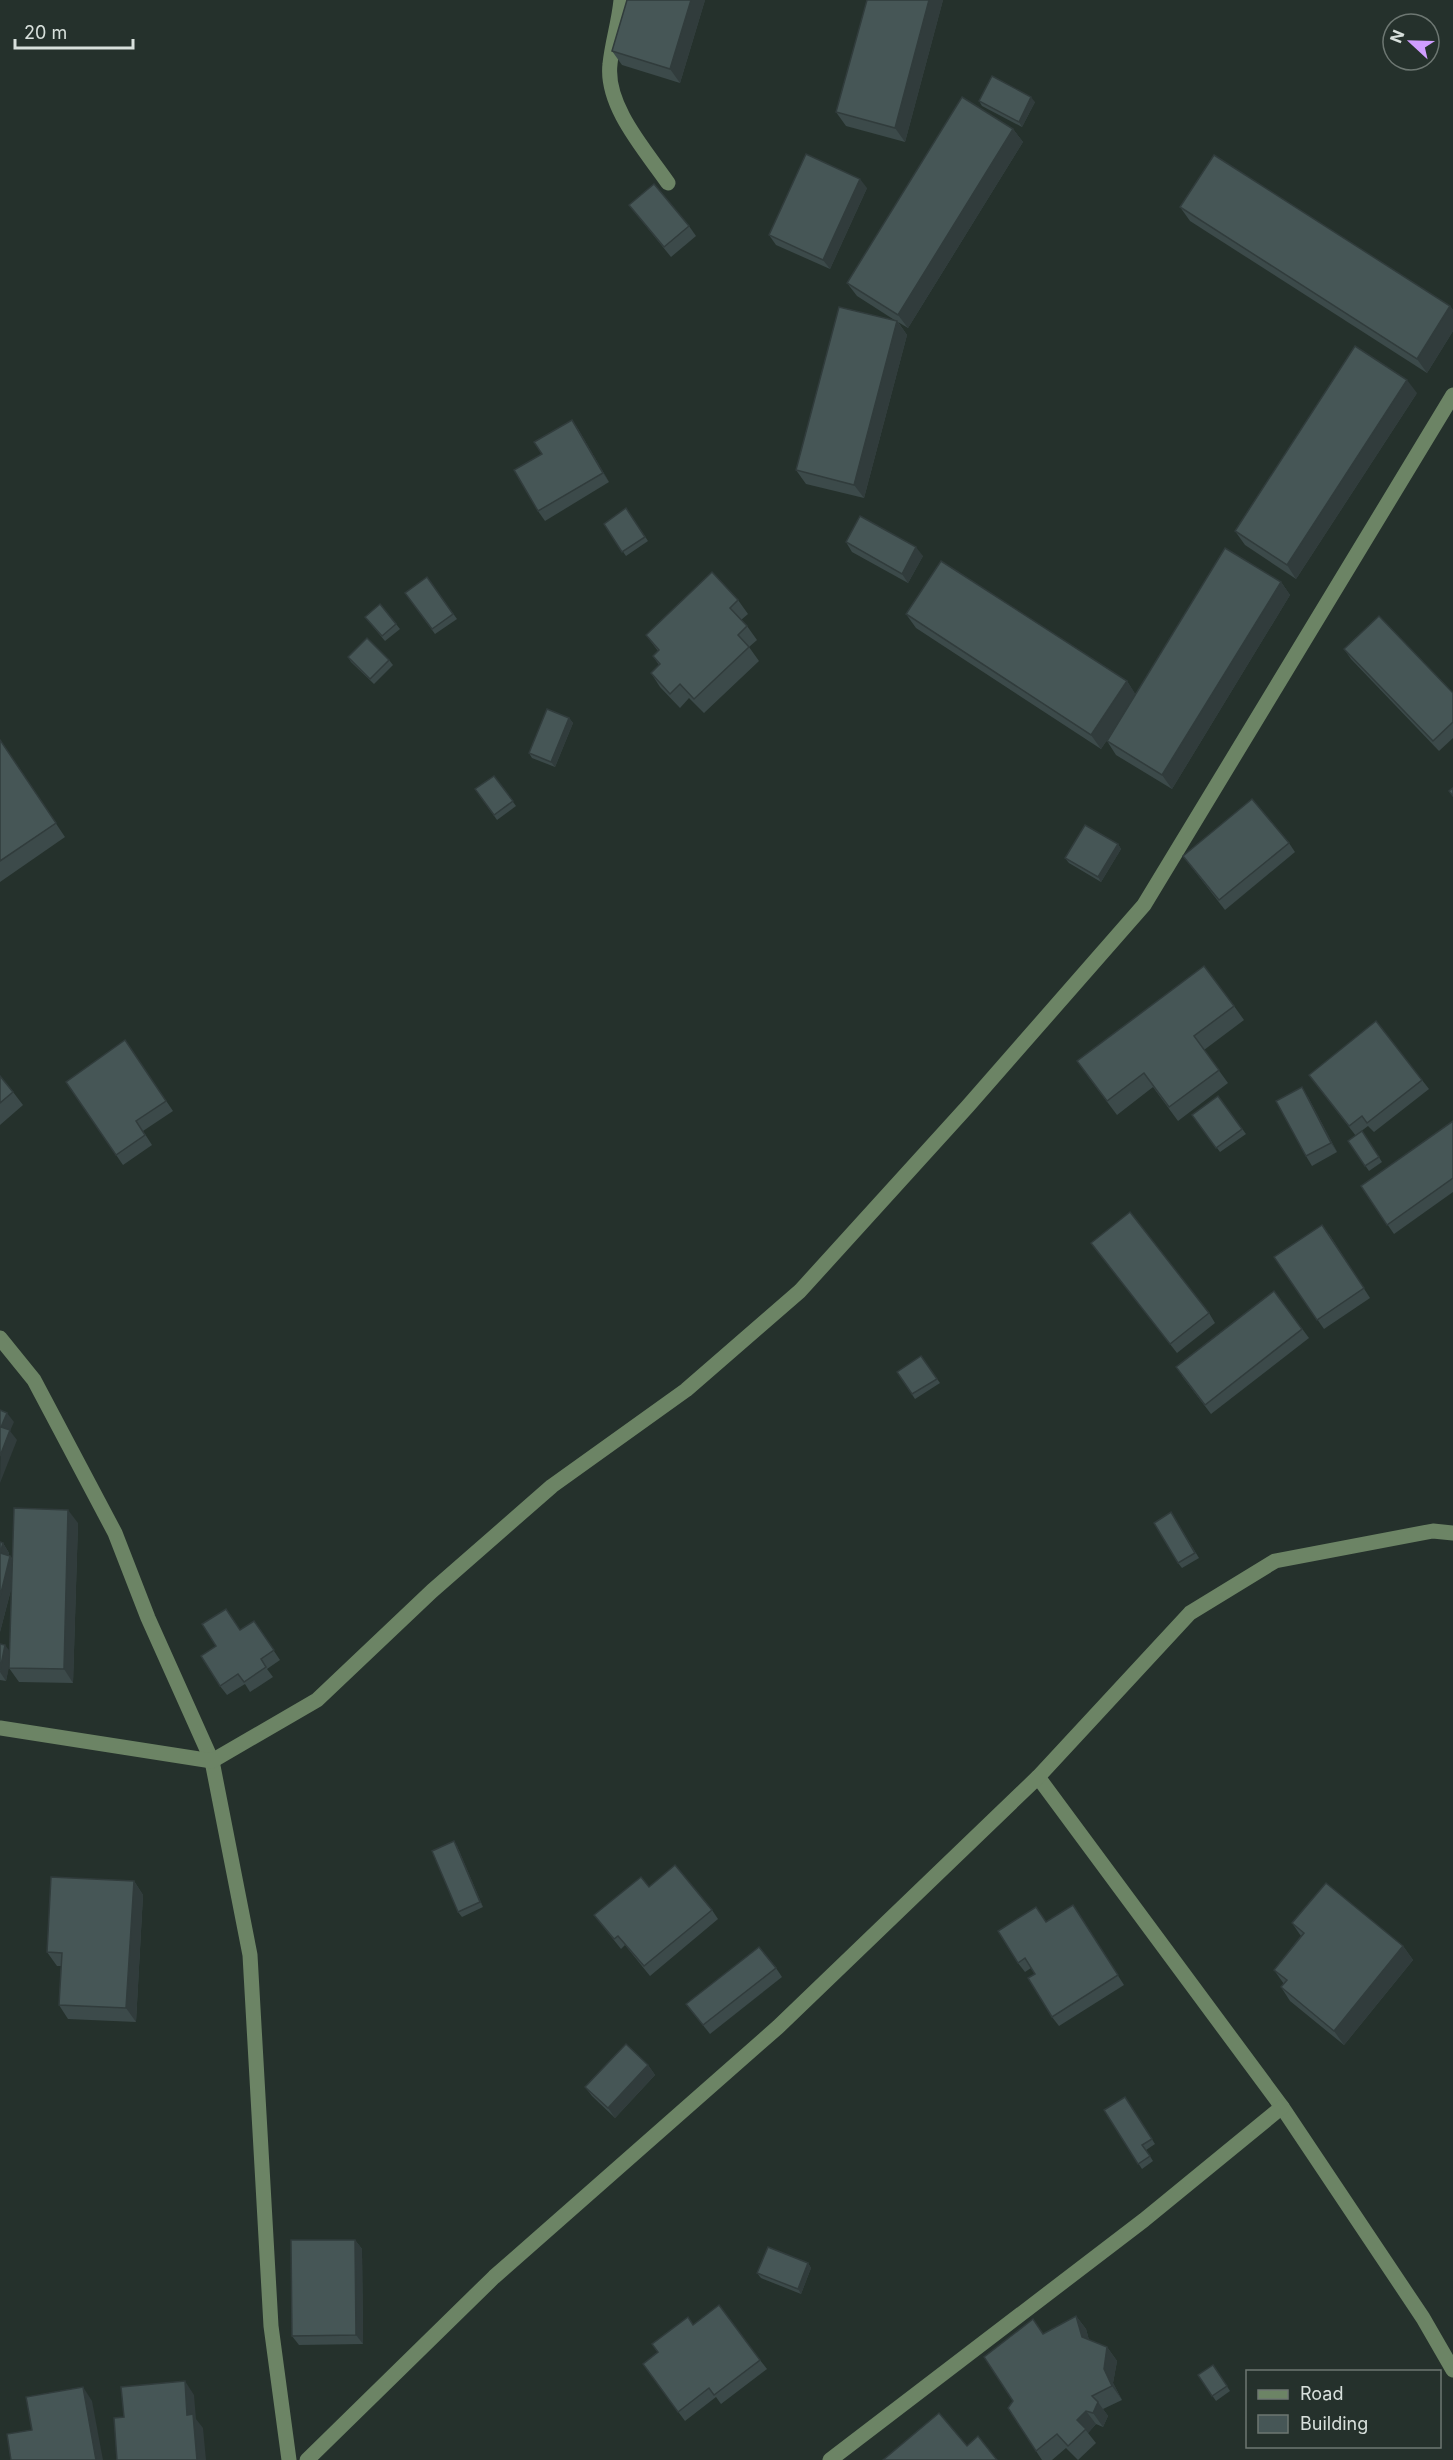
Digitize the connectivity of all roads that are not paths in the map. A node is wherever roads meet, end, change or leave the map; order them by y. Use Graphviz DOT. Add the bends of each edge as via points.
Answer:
graph roads {
  1 [pos="621,0"];
  2 [pos="668,183"];
  3 [pos="1453,395"];
  4 [pos="0,1338"];
  5 [pos="1453,1533"];
  6 [pos="0,1728"];
  7 [pos="212,1761"];
  8 [pos="1038,1777"];
  9 [pos="1282,2107"];
  10 [pos="1453,2370"];
  11 [pos="289,2460"];
  12 [pos="307,2460"];
  13 [pos="830,2460"];
  1 -- 2 [label="street" via="609,66 611,85 618,108"];
  3 -- 7 [label="street" via="1144,905 976,1098 800,1291 686,1389 552,1486 432,1591 317,1700"];
  4 -- 7 [label="street" via="34,1380 115,1533"];
  5 -- 8 [label="street" via="1433,1531 1275,1561 1190,1613"];
  6 -- 7 [label="street"];
  7 -- 11 [label="street" via="250,1955 271,2326"];
  8 -- 9 [label="street"];
  8 -- 12 [label="street" via="778,2027 494,2277"];
  9 -- 10 [label="street" via="1423,2318"];
  9 -- 13 [label="street" via="1144,2220"];
}
